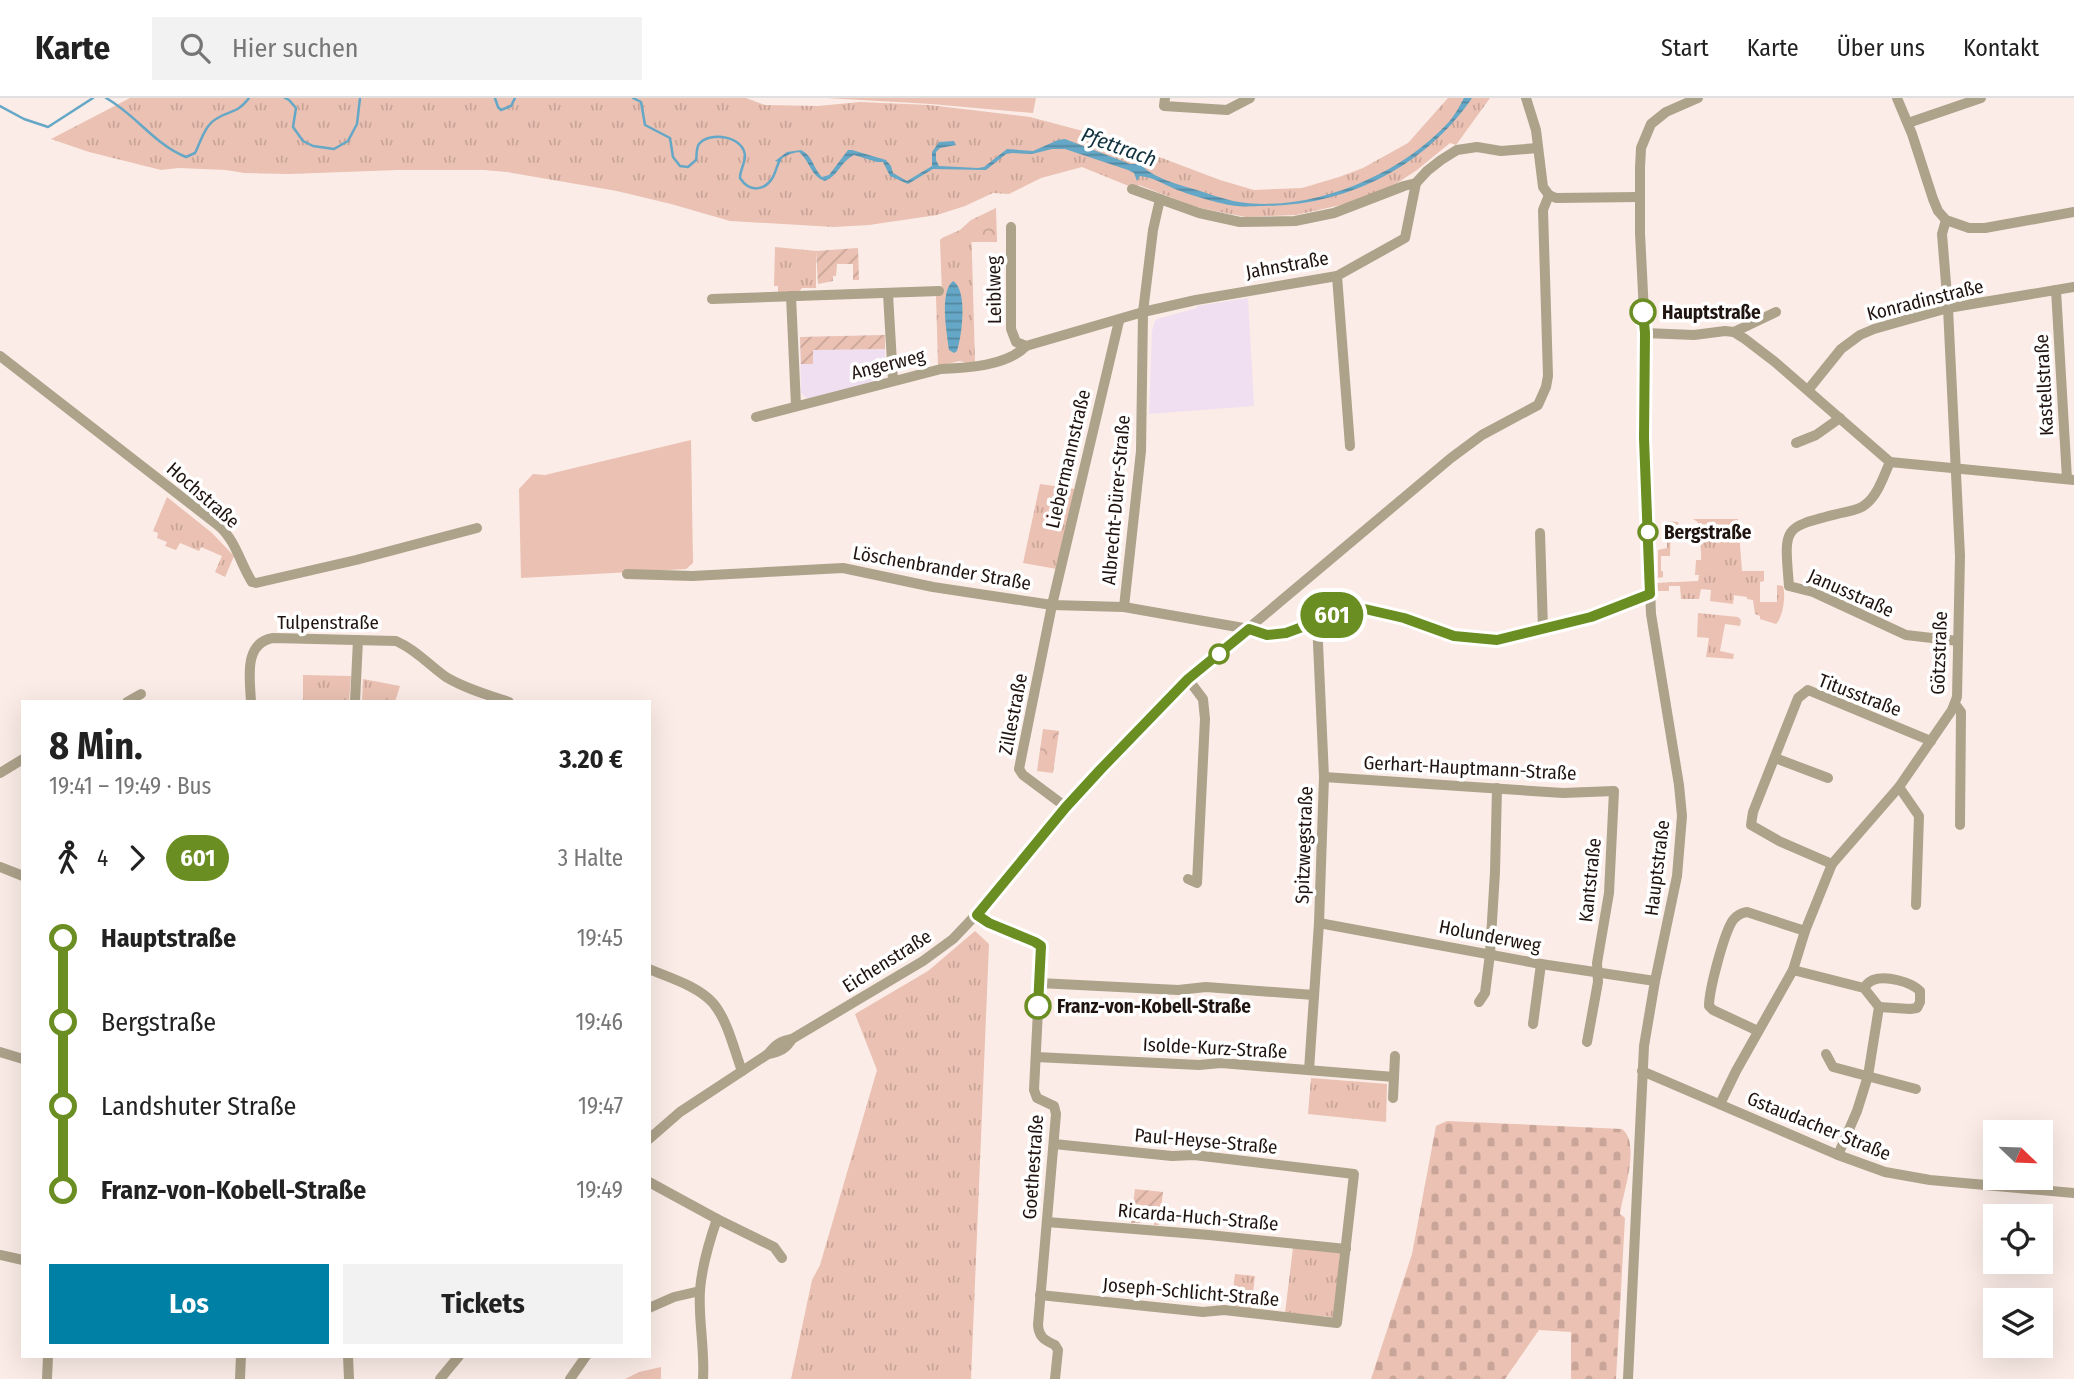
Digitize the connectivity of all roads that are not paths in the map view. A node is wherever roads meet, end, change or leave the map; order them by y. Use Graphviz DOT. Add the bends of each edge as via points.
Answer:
graph roads {
  1 [pos="1165,98"];
  2 [pos="1250,98"];
  3 [pos="1526,98"];
  4 [pos="1698,98"];
  5 [pos="1897,98"];
  6 [pos="1981,98"];
  7 [pos="1908,123"];
  8 [pos="1538,148"];
  9 [pos="1416,183"];
  10 [pos="1132,189"];
  11 [pos="1549,195"];
  12 [pos="1639,197"];
  13 [pos="1160,199"];
  14 [pos="2074,212"];
  15 [pos="1947,220"];
  16 [pos="1011,227"];
  17 [pos="1337,276"];
  18 [pos="2074,287"];
  19 [pos="939,290"];
  20 [pos="2056,290"];
  21 [pos="888,294"];
  22 [pos="791,296"];
  23 [pos="712,299"];
  24 [pos="1948,308"];
  25 [pos="1143,312"];
  26 [pos="1776,312"];
  27 [pos="1119,321"];
  28 [pos="1734,332"];
  29 [pos="1645,333"];
  30 [pos="1026,346"];
  31 [pos="0,356"];
  32 [pos="892,380"];
  33 [pos="1808,390"];
  34 [pos="796,406"];
  35 [pos="755,417"];
  36 [pos="1839,418"];
  37 [pos="1796,443"];
  38 [pos="1350,446"];
  39 [pos="1890,462"];
  40 [pos="1955,467"];
  41 [pos="2070,479"];
  42 [pos="477,528"];
  43 [pos="1540,533"];
  44 [pos="627,574"];
  45 [pos="1650,594"];
  46 [pos="1052,605"];
  47 [pos="1124,607"];
  48 [pos="1317,621"];
  49 [pos="1249,629"];
  50 [pos="1543,629"];
  51 [pos="358,640"];
  52 [pos="1958,641"];
  53 [pos="1188,679"];
  54 [pos="141,694"];
  55 [pos="130,700"];
  56 [pos="251,700"];
  57 [pos="355,700"];
  58 [pos="502,700"];
  59 [pos="1955,704"];
  60 [pos="1931,741"];
  61 [pos="1775,758"];
  62 [pos="21,760"];
  63 [pos="0,773"];
  64 [pos="1324,777"];
  65 [pos="1828,778"];
  66 [pos="1899,787"];
  67 [pos="1497,788"];
  68 [pos="1614,791"];
  69 [pos="1066,807"];
  70 [pos="1960,825"];
  71 [pos="1832,864"];
  72 [pos="0,867"];
  73 [pos="21,875"];
  74 [pos="1188,879"];
  75 [pos="1916,905"];
  76 [pos="977,915"];
  77 [pos="1319,923"];
  78 [pos="1805,931"];
  79 [pos="1490,954"];
  80 [pos="1541,964"];
  81 [pos="651,970"];
  82 [pos="1793,970"];
  83 [pos="1598,972"];
  84 [pos="1655,981"];
  85 [pos="1040,983"];
  86 [pos="1864,988"];
  87 [pos="1314,995"];
  88 [pos="1479,1002"];
  89 [pos="1879,1007"];
  90 [pos="1533,1024"];
  91 [pos="1758,1031"];
  92 [pos="1587,1042"];
  93 [pos="0,1052"];
  94 [pos="1826,1054"];
  95 [pos="1395,1056"];
  96 [pos="1036,1057"];
  97 [pos="21,1058"];
  98 [pos="1309,1070"];
  99 [pos="742,1071"];
  100 [pos="1642,1071"];
  101 [pos="1868,1076"];
  102 [pos="1394,1077"];
  103 [pos="1916,1089"];
  104 [pos="1393,1098"];
  105 [pos="1720,1104"];
  106 [pos="651,1137"];
  107 [pos="1054,1144"];
  108 [pos="1838,1155"];
  109 [pos="651,1183"];
  110 [pos="2074,1193"];
  111 [pos="717,1219"];
  112 [pos="1047,1222"];
  113 [pos="1346,1249"];
  114 [pos="0,1255"];
  115 [pos="782,1258"];
  116 [pos="21,1260"];
  117 [pos="700,1291"];
  118 [pos="1041,1295"];
  119 [pos="651,1307"];
  120 [pos="48,1358"];
  121 [pos="241,1358"];
  122 [pos="348,1358"];
  123 [pos="457,1358"];
  124 [pos="585,1358"];
  125 [pos="47,1379"];
  126 [pos="240,1379"];
  127 [pos="349,1379"];
  128 [pos="440,1379"];
  129 [pos="570,1379"];
  130 [pos="703,1379"];
  131 [pos="1055,1379"];
  132 [pos="1628,1379"];
  1 -- 2 [label="street" via="1164,106 1227,110"];
  3 -- 8 [label="street"];
  4 -- 12 [label="street, Hauptstraße" via="1651,124 1641,148"];
  5 -- 7 [label="street"];
  6 -- 7 [label="street"];
  7 -- 15 [label="street" via="1933,200"];
  8 -- 9 [label="street" via="1457,150"];
  8 -- 11 [label="street" via="1543,187"];
  9 -- 13 [label="street" via="1334,213 1295,221 1240,222"];
  9 -- 17 [label="street, Jahnstraße" via="1405,238"];
  10 -- 13 [label="street"];
  11 -- 12 [label="street"];
  11 -- 49 [label="street, Eichenstraße" via="1543,210 1548,376 1538,405 1482,435 1451,458"];
  12 -- 29 [label="street, Hauptstraße"];
  13 -- 25 [label="street, Albrecht-Dürer-Straße"];
  14 -- 15 [label="street" via="1985,228"];
  15 -- 24 [label="street, Götzstraße" via="1942,234"];
  16 -- 30 [label="street, Leiblweg" via="1011,329 1016,342"];
  17 -- 25 [label="street, Jahnstraße"];
  17 -- 38 [label="street"];
  18 -- 20 [label="street, Konradinstraße"];
  19 -- 21 [label="street"];
  20 -- 24 [label="street, Konradinstraße"];
  20 -- 41 [label="street, Kastellstraße"];
  21 -- 22 [label="street"];
  21 -- 32 [label="street"];
  22 -- 23 [label="street"];
  22 -- 34 [label="street"];
  24 -- 33 [label="street, Konradinstraße" via="1860,335 1841,349"];
  24 -- 40 [label="street, Götzstraße"];
  25 -- 27 [label="street, Jahnstraße"];
  25 -- 47 [label="street, Albrecht-Dürer-Straße" via="1141,451"];
  26 -- 28 [label="street"];
  27 -- 30 [label="street, Jahnstraße"];
  27 -- 46 [label="street, Liebermannstraße"];
  28 -- 29 [label="street"];
  28 -- 33 [label="street"];
  29 -- 45 [label="street, Hauptstraße"];
  30 -- 32 [label="street, Angerweg" via="1017,355 972,368 941,369"];
  31 -- 42 [label="street, Hochstraße" via="219,526 232,541 252,582"];
  32 -- 34 [label="street, Angerweg"];
  33 -- 36 [label="street"];
  34 -- 35 [label="street, Angerweg"];
  36 -- 37 [label="street"];
  36 -- 39 [label="street"];
  39 -- 40 [label="street"];
  39 -- 52 [label="street, Janusstraße" via="1865,506 1801,523 1790,532 1786,547 1789,586 1813,592 1906,635"];
  40 -- 41 [label="street"];
  40 -- 52 [label="street, Götzstraße"];
  43 -- 50 [label="street"];
  44 -- 46 [label="street, Löschenbrander Straße" via="692,576 843,568"];
  45 -- 50 [label="street" via="1591,617"];
  45 -- 84 [label="street, Hauptstraße" via="1682,816 1678,876"];
  46 -- 47 [label="street, Löschenbrander Straße"];
  46 -- 69 [label="street, Zillestraße" via="1019,769"];
  47 -- 49 [label="street, Löschenbrander Straße"];
  48 -- 49 [label="street" via="1286,633 1267,635"];
  48 -- 50 [label="street" via="1356,607 1454,636 1497,640"];
  48 -- 64 [label="street, Spitzwegstraße"];
  49 -- 53 [label="street, Eichenstraße"];
  51 -- 56 [label="street, Tulpenstraße" via="273,638 257,645 250,667"];
  51 -- 57 [label="street"];
  51 -- 58 [label="street, Tulpenstraße" via="402,644 447,677"];
  52 -- 59 [label="street, Götzstraße"];
  53 -- 69 [label="street, Eichenstraße"];
  53 -- 74 [label="street" via="1203,699 1205,719 1197,883"];
  54 -- 55 [label="street"];
  59 -- 60 [label="street, Götzstraße"];
  59 -- 70 [label="street" via="1961,712"];
  60 -- 61 [label="street, Titusstraße" via="1808,690 1798,698"];
  60 -- 66 [label="street, Götzstraße"];
  61 -- 65 [label="street"];
  61 -- 71 [label="street, Titusstraße" via="1751,825"];
  62 -- 63 [label="street"];
  64 -- 67 [label="street, Gerhart-Hauptmann-Straße"];
  64 -- 77 [label="street, Spitzwegstraße"];
  66 -- 71 [label="street, Götzstraße"];
  66 -- 75 [label="street" via="1919,816"];
  67 -- 68 [label="street, Gerhart-Hauptmann-Straße"];
  67 -- 79 [label="street"];
  68 -- 83 [label="street, Kantstraße" via="1609,893"];
  69 -- 76 [label="street, Eichenstraße"];
  71 -- 78 [label="street, Götzstraße"];
  72 -- 73 [label="street"];
  76 -- 85 [label="street, Goethestraße" via="1041,946"];
  76 -- 99 [label="street, Eichenstraße" via="923,961 792,1039 774,1045"];
  77 -- 79 [label="street, Holunderweg"];
  77 -- 87 [label="street, Spitzwegstraße"];
  78 -- 82 [label="street, Götzstraße"];
  78 -- 91 [label="street" via="1747,912 1741,912 1730,926 1709,1006"];
  79 -- 80 [label="street, Holunderweg"];
  79 -- 88 [label="street" via="1485,993"];
  80 -- 83 [label="street, Holunderweg"];
  80 -- 90 [label="street"];
  81 -- 99 [label="street" via="715,1005"];
  82 -- 86 [label="street"];
  82 -- 91 [label="street, Götzstraße"];
  83 -- 84 [label="street, Holunderweg"];
  83 -- 92 [label="street, Kantstraße"];
  84 -- 100 [label="street, Hauptstraße"];
  85 -- 87 [label="street"];
  85 -- 96 [label="street, Goethestraße"];
  86 -- 89 [label="street"];
  86 -- 89 [label="street" via="1871,980 1886,979 1914,985 1920,991 1917,1008"];
  87 -- 98 [label="street, Spitzwegstraße"];
  89 -- 101 [label="street"];
  91 -- 105 [label="street, Götzstraße"];
  93 -- 97 [label="street"];
  94 -- 101 [label="street" via="1833,1067"];
  95 -- 102 [label="street"];
  96 -- 98 [label="street, Isolde-Kurz-Straße"];
  96 -- 107 [label="street, Goethestraße" via="1035,1094 1056,1110"];
  98 -- 102 [label="street, Isolde-Kurz-Straße"];
  99 -- 106 [label="street, Eichenstraße"];
  100 -- 105 [label="street, Gstaudacher Straße"];
  100 -- 132 [label="street, Hauptstraße"];
  101 -- 103 [label="street"];
  101 -- 108 [label="street"];
  102 -- 104 [label="street"];
  105 -- 108 [label="street, Gstaudacher Straße"];
  107 -- 112 [label="street, Goethestraße"];
  107 -- 113 [label="street, Paul-Heyse-Straße" via="1354,1174"];
  108 -- 110 [label="street, Gstaudacher Straße" via="1912,1178"];
  109 -- 111 [label="street"];
  111 -- 115 [label="street" via="774,1247"];
  111 -- 117 [label="street"];
  112 -- 113 [label="street, Ricarda-Huch-Straße"];
  112 -- 118 [label="street, Goethestraße"];
  113 -- 118 [label="street, Joseph-Schlicht-Straße" via="1337,1323"];
  114 -- 116 [label="street"];
  117 -- 119 [label="street"];
  117 -- 130 [label="street"];
  118 -- 131 [label="street, Goethestraße" via="1038,1331 1058,1350"];
  120 -- 125 [label="street"];
  121 -- 126 [label="street"];
  122 -- 127 [label="street"];
  123 -- 128 [label="street"];
  124 -- 129 [label="street"];
}
